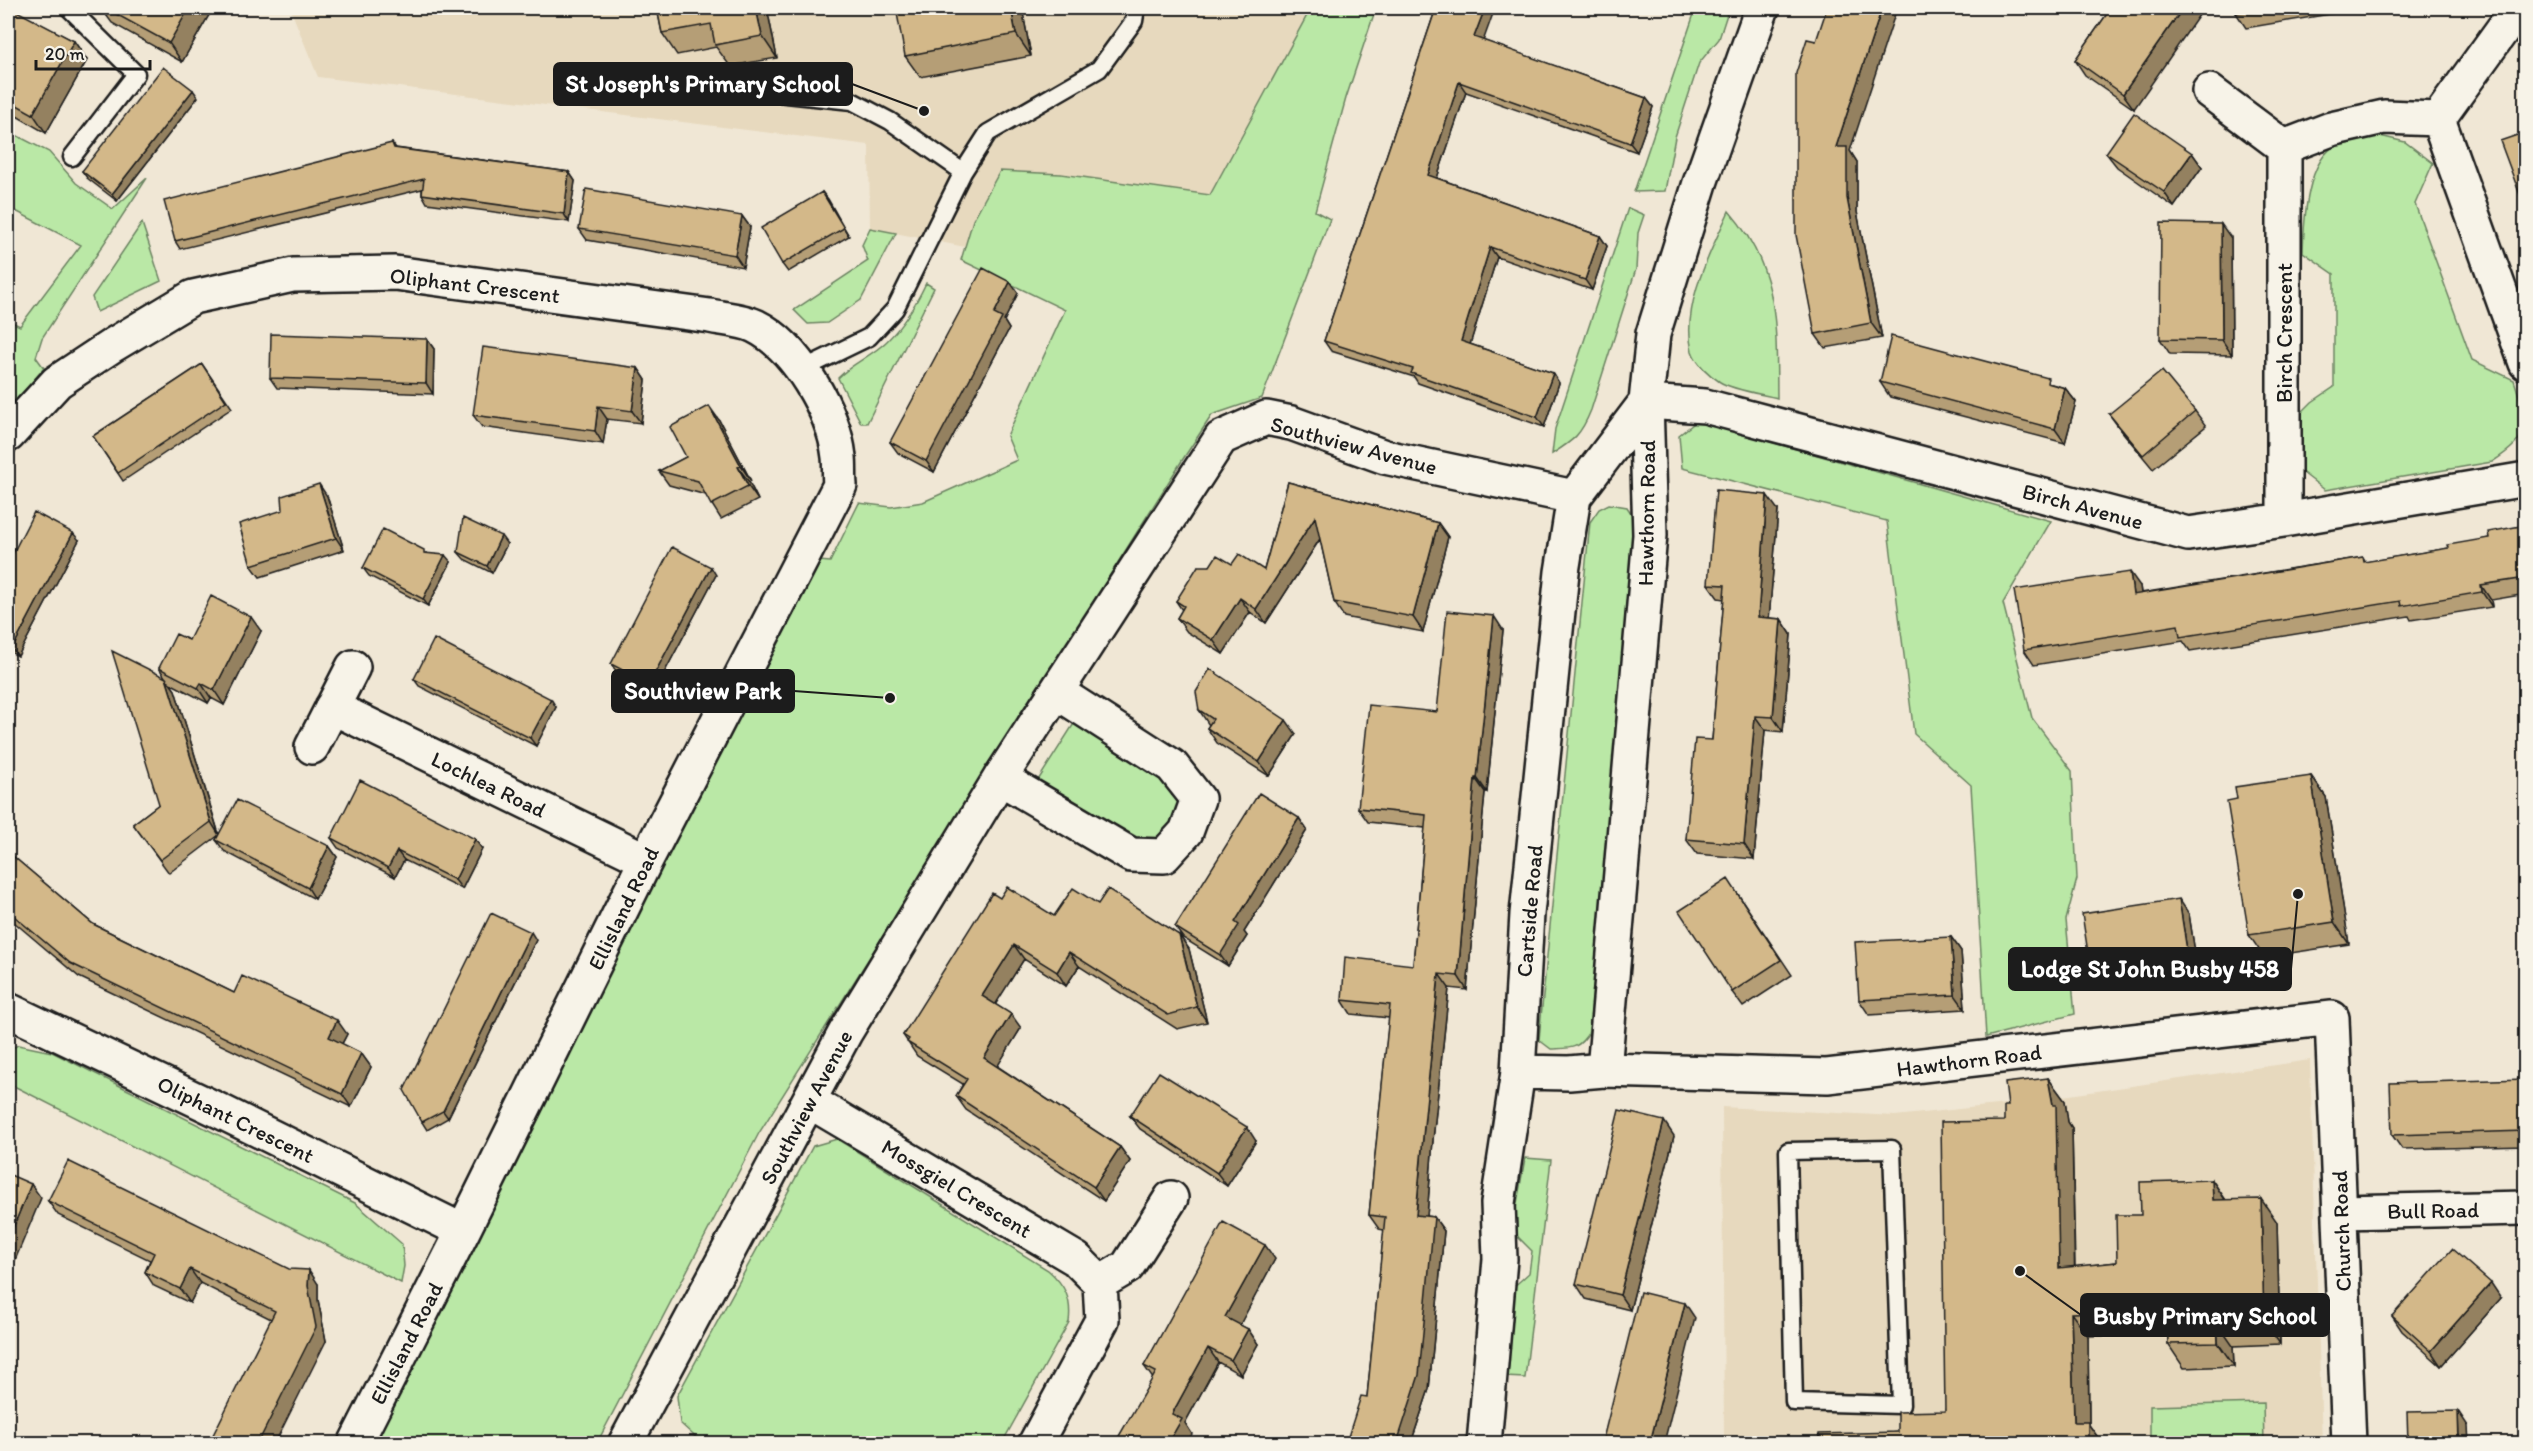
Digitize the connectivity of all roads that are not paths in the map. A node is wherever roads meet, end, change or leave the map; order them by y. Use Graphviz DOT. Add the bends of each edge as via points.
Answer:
graph roads {
  1 [pos="69,8"];
  2 [pos="1136,8"];
  3 [pos="1762,8"];
  4 [pos="2518,8"];
  5 [pos="693,84"];
  6 [pos="2209,91"];
  7 [pos="2438,119"];
  8 [pos="2284,147"];
  9 [pos="72,157"];
  10 [pos="963,172"];
  11 [pos="2526,363"];
  12 [pos="803,369"];
  13 [pos="1646,402"];
  14 [pos="8,435"];
  15 [pos="2526,479"];
  16 [pos="1574,497"];
  17 [pos="2284,520"];
  18 [pos="353,667"];
  19 [pos="1057,692"];
  20 [pos="332,707"];
  21 [pos="312,747"];
  22 [pos="1000,778"];
  23 [pos="646,860"];
  24 [pos="8,1010"];
  25 [pos="2332,1018"];
  26 [pos="1604,1070"];
  27 [pos="1518,1072"];
  28 [pos="810,1101"];
  29 [pos="1892,1149"];
  30 [pos="1171,1198"];
  31 [pos="2526,1208"];
  32 [pos="2341,1212"];
  33 [pos="464,1231"];
  34 [pos="1100,1283"];
  35 [pos="355,1443"];
  36 [pos="626,1443"];
  37 [pos="1035,1443"];
  38 [pos="1484,1443"];
  39 [pos="2349,1443"];
  1 -- 9 [label="lane" via="136,74"];
  2 -- 10 [label="lane" via="1134,21 1099,69 988,133"];
  3 -- 13 [label="street, Hawthorn Road" via="1700,183 1653,334"];
  4 -- 7 [label="street"];
  5 -- 10 [label="lane" via="852,101 890,121"];
  6 -- 8 [label="street"];
  7 -- 8 [label="street" via="2384,117 2331,129"];
  7 -- 11 [label="street"];
  8 -- 17 [label="street, Birch Crescent"];
  10 -- 12 [label="lane" via="895,309 868,337"];
  12 -- 14 [label="street, Oliphant Crescent" via="780,342 754,325 710,316 395,273 293,275 193,297 57,382"];
  12 -- 23 [label="street, Ellisland Road" via="828,419 839,456 840,485"];
  13 -- 16 [label="street, Cartside Road"];
  13 -- 17 [label="street, Birch Avenue" via="1705,406 2188,534"];
  13 -- 26 [label="street, Hawthorn Road" via="1650,534"];
  15 -- 17 [label="street, Birch Avenue"];
  16 -- 19 [label="street, Southview Avenue" via="1385,456 1266,418 1221,438"];
  16 -- 27 [label="street, Cartside Road" via="1562,572 1527,914"];
  18 -- 20 [label="street"];
  19 -- 22 [label="street, Southview Avenue"];
  19 -- 22 [label="street" via="1172,766 1198,799 1186,832 1164,856 1131,855"];
  20 -- 21 [label="street"];
  20 -- 23 [label="street, Lochlea Road"];
  22 -- 28 [label="street, Southview Avenue" via="845,1033"];
  23 -- 33 [label="street, Ellisland Road"];
  24 -- 33 [label="street, Oliphant Crescent"];
  25 -- 26 [label="street, Hawthorn Road" via="1827,1076"];
  25 -- 32 [label="street, Church Road"];
  26 -- 27 [label="street, Hawthorn Road"];
  27 -- 38 [label="street, Cartside Road" via="1498,1203 1500,1259"];
  28 -- 34 [label="street, Mossgiel Crescent" via="1076,1259"];
  28 -- 36 [label="street, Southview Avenue"];
  29 -- 29 [label="lane" via="1900,1405 1794,1402 1788,1151"];
  30 -- 34 [label="street" via="1127,1267"];
  31 -- 32 [label="street, Bull Road"];
  32 -- 39 [label="street, Church Road"];
  33 -- 35 [label="street, Ellisland Road"];
  34 -- 37 [label="street" via="1102,1320"];
}
